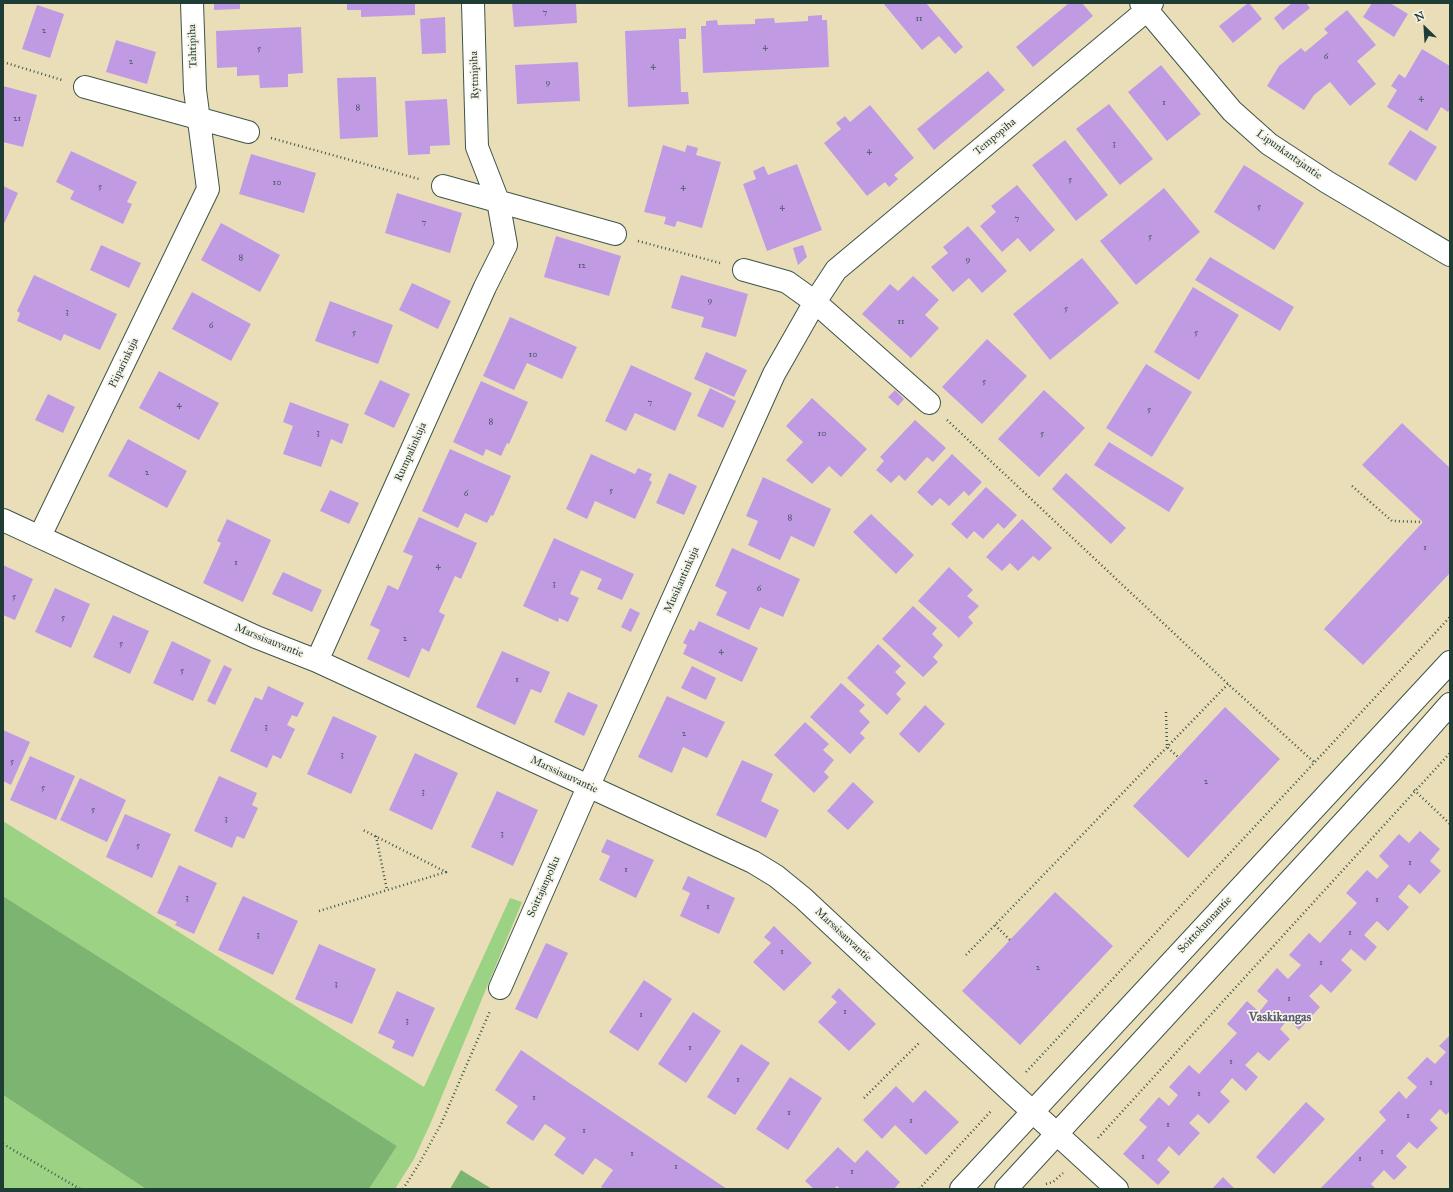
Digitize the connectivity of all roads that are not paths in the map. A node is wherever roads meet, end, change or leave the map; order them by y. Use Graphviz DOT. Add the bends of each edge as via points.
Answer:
graph roads {
  1 [pos="192,3"];
  2 [pos="473,3"];
  3 [pos="1147,5"];
  4 [pos="85,87"];
  5 [pos="199,118"];
  6 [pos="248,132"];
  7 [pos="443,186"];
  8 [pos="208,189"];
  9 [pos="498,201"];
  10 [pos="615,234"];
  11 [pos="506,245"];
  12 [pos="1450,255"];
  13 [pos="744,270"];
  14 [pos="815,302"];
  15 [pos="929,403"];
  16 [pos="3,520"];
  17 [pos="40,536"];
  18 [pos="317,661"];
  19 [pos="1450,662"];
  20 [pos="1450,704"];
  21 [pos="589,786"];
  22 [pos="500,988"];
  23 [pos="1032,1112"];
  24 [pos="1057,1134"];
  25 [pos="961,1189"];
  26 [pos="1006,1189"];
  27 [pos="1117,1189"];
  1 -- 5 [label="street, Tahtipiha" via="195,90"];
  2 -- 9 [label="street, Rytmipiha" via="478,148"];
  3 -- 12 [label="street, Lipunkantajantie" via="1232,111 1268,144"];
  3 -- 14 [label="street, Tempopiha" via="836,270"];
  4 -- 5 [label="street"];
  5 -- 6 [label="street"];
  5 -- 8 [label="street, Tahtipiha"];
  7 -- 9 [label="street"];
  8 -- 17 [label="street, Piiparinkuja"];
  9 -- 10 [label="street"];
  9 -- 11 [label="street, Rytmipiha"];
  11 -- 18 [label="street, Rumpalinkuja"];
  13 -- 14 [label="street" via="787,282"];
  14 -- 15 [label="street"];
  14 -- 21 [label="street, Musikantinkuja" via="774,374"];
  16 -- 17 [label="street, Marssisauvantie"];
  17 -- 18 [label="street, Marssisauvantie" via="256,637"];
  18 -- 21 [label="street, Marssisauvantie"];
  19 -- 23 [label="street, Soittokunnantie"];
  20 -- 24 [label="street"];
  21 -- 22 [label="street, Soittajanpolku"];
  21 -- 23 [label="street, Marssisauvantie" via="732,851 776,876 803,898"];
  23 -- 24 [label="street, Marssisauvantie"];
  23 -- 25 [label="street, Soittokunnantie"];
  24 -- 26 [label="street"];
  24 -- 27 [label="street, Marssisauvantie"];
}
